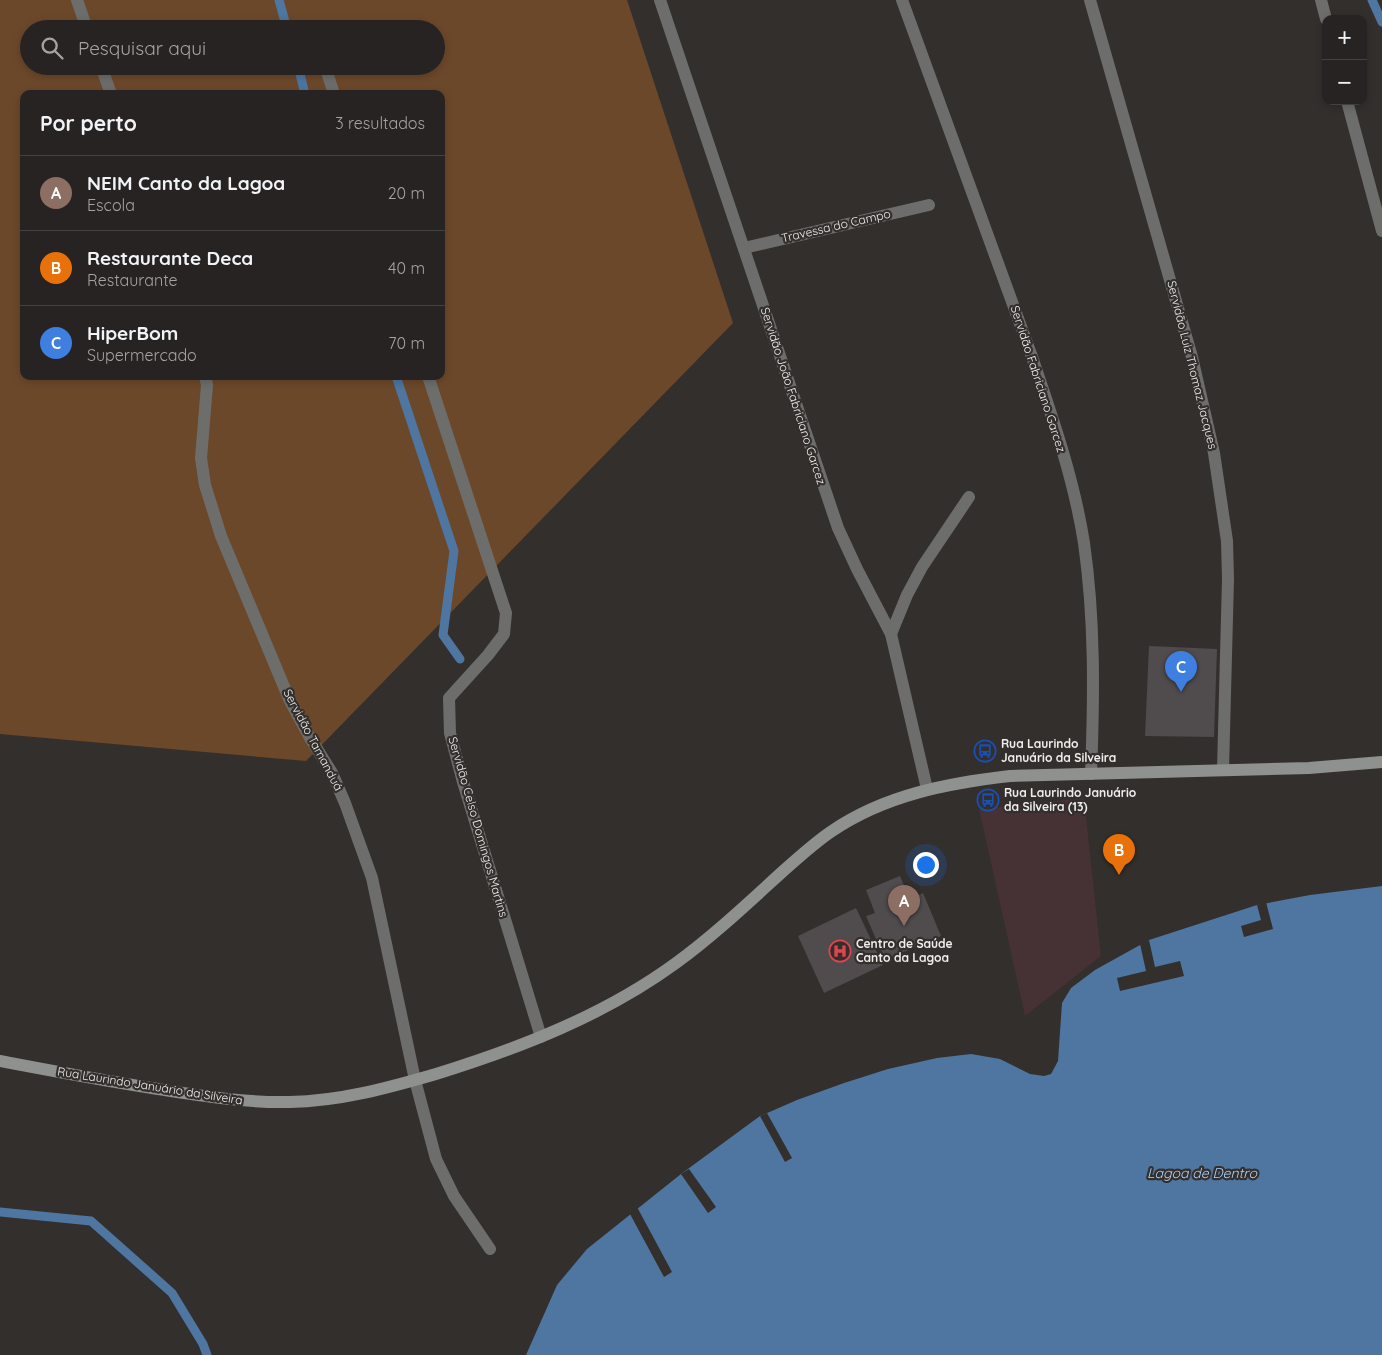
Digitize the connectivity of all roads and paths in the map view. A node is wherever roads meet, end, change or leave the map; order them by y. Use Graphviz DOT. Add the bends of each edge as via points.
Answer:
graph roads {
  1 [pos="77,0"];
  2 [pos="660,0"];
  3 [pos="902,0"];
  4 [pos="1090,0"];
  5 [pos="1321,0"];
  6 [pos="1325,15"];
  7 [pos="84,20"];
  8 [pos="104,75"];
  9 [pos="328,75"];
  10 [pos="110,90"];
  11 [pos="333,90"];
  12 [pos="1348,105"];
  13 [pos="929,205"];
  14 [pos="1382,231"];
  15 [pos="744,248"];
  16 [pos="205,380"];
  17 [pos="429,380"];
  18 [pos="969,497"];
  19 [pos="891,634"];
  20 [pos="1382,762"];
  21 [pos="1223,770"];
  22 [pos="1092,774"];
  23 [pos="927,789"];
  24 [pos="540,1037"];
  25 [pos="0,1061"];
  26 [pos="415,1080"];
  27 [pos="490,1249"];
  1 -- 7 [label="street"];
  2 -- 15 [label="street, Servidão João Fabriciano Garcez"];
  3 -- 22 [label="street, Servidão Fabriciano Garcez" via="1034,363 1076,502 1084,543 1094,663"];
  4 -- 21 [label="street, Servidão Luiz Thomaz Jacques" via="1192,357 1216,461 1228,560"];
  5 -- 6 [label="street"];
  8 -- 10 [label="street"];
  9 -- 11 [label="street"];
  12 -- 14 [label="street"];
  13 -- 15 [label="street, Travessa do Campo"];
  15 -- 19 [label="street, Servidão João Fabriciano Garcez" via="838,528"];
  16 -- 26 [label="street, Servidão Tamanduá" via="201,458 205,485 221,536 286,692 332,773 372,878"];
  17 -- 24 [label="street, Servidão Celso Domingos Martins" via="506,613 504,634 449,698 450,733"];
  18 -- 19 [label="street" via="922,567"];
  19 -- 23 [label="street, Servidão João Fabriciano Garcez"];
  20 -- 21 [label="main road, Rua Laurindo Januário da Silveira"];
  21 -- 22 [label="main road, Rua Laurindo Januário da Silveira"];
  22 -- 23 [label="main road, Rua Laurindo Januário da Silveira" via="1010,776 968,780"];
  23 -- 24 [label="main road, Rua Laurindo Januário da Silveira" via="863,813 833,830 675,963 632,992"];
  24 -- 26 [label="main road, Rua Laurindo Januário da Silveira"];
  25 -- 26 [label="main road, Rua Laurindo Januário da Silveira" via="148,1088 249,1101 327,1100"];
  26 -- 27 [label="street, Servidão Tamanduá" via="436,1159 454,1196"];
}
